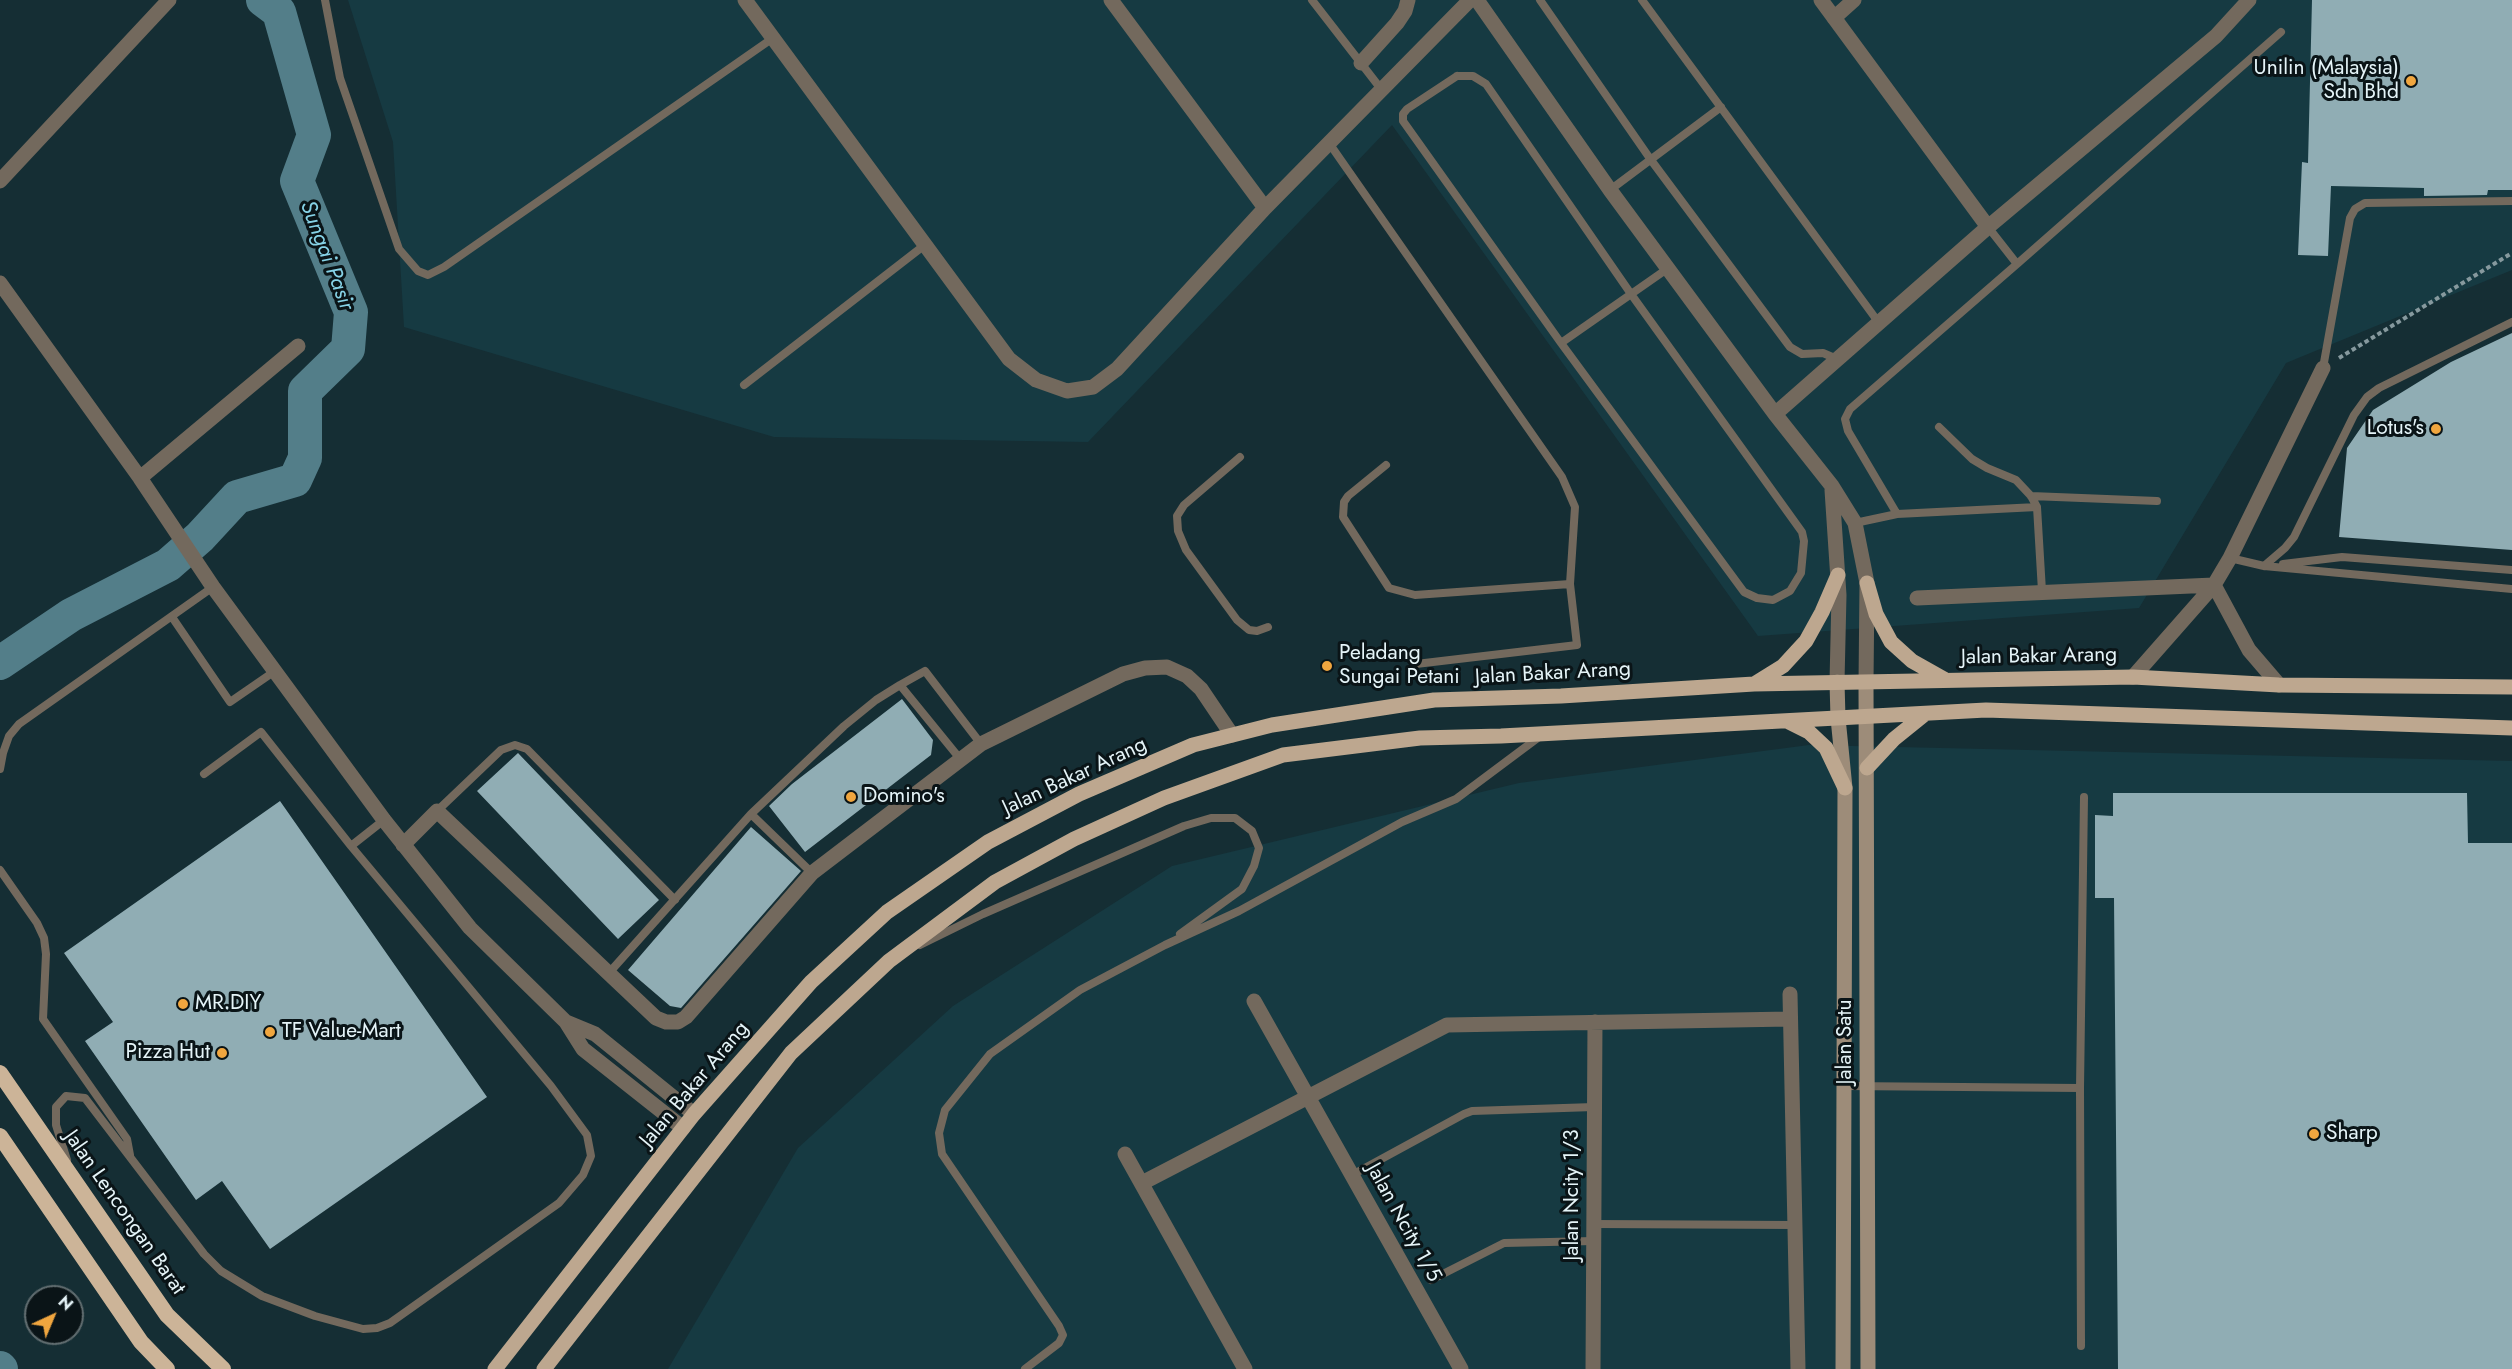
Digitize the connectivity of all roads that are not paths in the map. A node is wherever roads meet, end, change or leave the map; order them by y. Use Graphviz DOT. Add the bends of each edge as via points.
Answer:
graph roads {
  1 [pos="169,0"];
  2 [pos="325,0"];
  3 [pos="745,0"];
  4 [pos="1111,0"];
  5 [pos="1312,0"];
  6 [pos="1408,0"];
  7 [pos="1470,0"];
  8 [pos="1477,0"];
  9 [pos="1540,0"];
  10 [pos="1642,0"];
  11 [pos="1821,0"];
  12 [pos="1854,0"];
  13 [pos="2249,0"];
  14 [pos="1834,18"];
  15 [pos="2281,32"];
  16 [pos="773,38"];
  17 [pos="1361,63"];
  18 [pos="1381,89"];
  19 [pos="1721,107"];
  20 [pos="1329,143"];
  21 [pos="1651,160"];
  22 [pos="0,181"];
  23 [pos="1610,190"];
  24 [pos="2512,201"];
  25 [pos="1265,208"];
  26 [pos="1988,227"];
  27 [pos="926,244"];
  28 [pos="2017,264"];
  29 [pos="1667,269"];
  30 [pos="0,283"];
  31 [pos="1631,294"];
  32 [pos="1879,322"];
  33 [pos="2512,322"];
  34 [pos="1561,343"];
  35 [pos="298,346"];
  36 [pos="1837,359"];
  37 [pos="2323,368"];
  38 [pos="744,385"];
  39 [pos="1775,414"];
  40 [pos="1939,427"];
  41 [pos="1240,458"];
  42 [pos="1386,465"];
  43 [pos="140,478"];
  44 [pos="1832,486"];
  45 [pos="2031,496"];
  46 [pos="2157,501"];
  47 [pos="2037,507"];
  48 [pos="1897,514"];
  49 [pos="1855,523"];
  50 [pos="2230,558"];
  51 [pos="2264,567"];
  52 [pos="2512,570"];
  53 [pos="1838,575"];
  54 [pos="1867,583"];
  55 [pos="1570,584"];
  56 [pos="2214,585"];
  57 [pos="213,587"];
  58 [pos="2512,589"];
  59 [pos="2042,591"];
  60 [pos="1917,598"];
  61 [pos="172,617"];
  62 [pos="1268,627"];
  63 [pos="1416,664"];
  64 [pos="275,671"];
  65 [pos="2133,677"];
  66 [pos="1945,679"];
  67 [pos="1837,682"];
  68 [pos="1866,683"];
  69 [pos="900,684"];
  70 [pos="1754,684"];
  71 [pos="2279,685"];
  72 [pos="2512,687"];
  73 [pos="1925,714"];
  74 [pos="1867,715"];
  75 [pos="1838,718"];
  76 [pos="1788,722"];
  77 [pos="2512,728"];
  78 [pos="1543,734"];
  79 [pos="1232,735"];
  80 [pos="981,744"];
  81 [pos="961,760"];
  82 [pos="1867,768"];
  83 [pos="0,770"];
  84 [pos="204,774"];
  85 [pos="1845,788"];
  86 [pos="2084,797"];
  87 [pos="438,811"];
  88 [pos="750,814"];
  89 [pos="384,820"];
  90 [pos="404,845"];
  91 [pos="351,846"];
  92 [pos="0,870"];
  93 [pos="812,873"];
  94 [pos="675,900"];
  95 [pos="1165,945"];
  96 [pos="889,961"];
  97 [pos="608,974"];
  98 [pos="1790,994"];
  99 [pos="1254,1001"];
  100 [pos="1790,1018"];
  101 [pos="566,1022"];
  102 [pos="1595,1022"];
  103 [pos="0,1073"];
  104 [pos="1844,1086"];
  105 [pos="1867,1086"];
  106 [pos="2080,1088"];
  107 [pos="1308,1097"];
  108 [pos="1594,1107"];
  109 [pos="694,1114"];
  110 [pos="683,1128"];
  111 [pos="0,1136"];
  112 [pos="1125,1154"];
  113 [pos="130,1158"];
  114 [pos="71,1175"];
  115 [pos="1352,1175"];
  116 [pos="1142,1184"];
  117 [pos="1594,1224"];
  118 [pos="1795,1225"];
  119 [pos="1594,1241"];
  120 [pos="1431,1280"];
  121 [pos="2081,1346"];
  122 [pos="167,1369"];
  123 [pos="223,1369"];
  124 [pos="495,1369"];
  125 [pos="544,1369"];
  126 [pos="1025,1369"];
  127 [pos="1245,1369"];
  128 [pos="1461,1369"];
  129 [pos="1593,1369"];
  130 [pos="1798,1369"];
  131 [pos="1843,1369"];
  132 [pos="1868,1369"];
  1 -- 22 [label="street"];
  2 -- 16 [label="lane" via="340,78 399,249 418,271 428,274 444,267"];
  3 -- 16 [label="street"];
  4 -- 25 [label="street"];
  5 -- 17 [label="lane"];
  6 -- 17 [label="street" via="1405,11"];
  7 -- 18 [label="street"];
  8 -- 23 [label="street"];
  9 -- 21 [label="lane"];
  10 -- 19 [label="lane"];
  11 -- 14 [label="street"];
  12 -- 14 [label="street"];
  13 -- 26 [label="street" via="2216,36"];
  14 -- 26 [label="street"];
  15 -- 28 [label="lane"];
  16 -- 27 [label="street"];
  17 -- 18 [label="lane"];
  18 -- 20 [label="street"];
  19 -- 21 [label="lane"];
  19 -- 32 [label="lane"];
  20 -- 25 [label="street"];
  20 -- 55 [label="lane" via="1562,477 1575,507"];
  21 -- 23 [label="lane"];
  21 -- 36 [label="lane" via="1790,347 1802,354 1823,353"];
  23 -- 29 [label="street"];
  24 -- 37 [label="lane" via="2365,202 2355,209 2350,218"];
  25 -- 27 [label="street" via="1117,369 1093,387 1067,391 1036,380 1010,359"];
  26 -- 28 [label="lane"];
  26 -- 32 [label="street"];
  27 -- 38 [label="lane"];
  28 -- 48 [label="lane" via="1850,409 1845,420 1848,431"];
  29 -- 31 [label="lane"];
  29 -- 39 [label="street"];
  30 -- 43 [label="street"];
  31 -- 34 [label="lane"];
  31 -- 34 [label="lane" via="1486,84 1473,76 1457,76 1407,109 1403,121"];
  31 -- 34 [label="lane" via="1802,532 1801,573 1790,591 1773,600 1744,592"];
  32 -- 36 [label="street"];
  33 -- 51 [label="lane" via="2367,397 2354,415 2294,537"];
  35 -- 43 [label="street"];
  36 -- 39 [label="street"];
  37 -- 50 [label="street"];
  39 -- 44 [label="street"];
  40 -- 45 [label="lane" via="1972,459 2016,480"];
  41 -- 62 [label="lane" via="1184,505 1177,516 1178,531 1186,550 1237,620 1249,630"];
  42 -- 55 [label="lane" via="1348,496 1343,517 1389,588 1415,596"];
  43 -- 57 [label="street"];
  44 -- 49 [label="street"];
  44 -- 53 [label="street"];
  45 -- 46 [label="lane"];
  45 -- 47 [label="lane"];
  47 -- 48 [label="lane"];
  47 -- 59 [label="lane"];
  48 -- 49 [label="lane"];
  49 -- 54 [label="street"];
  50 -- 51 [label="lane"];
  50 -- 56 [label="street"];
  51 -- 52 [label="lane" via="2342,557"];
  51 -- 58 [label="lane"];
  53 -- 67 [label="street"];
  53 -- 70 [label="main road" via="1806,641 1783,666"];
  54 -- 66 [label="main road" via="1876,614 1891,642 1912,661"];
  54 -- 68 [label="street"];
  55 -- 63 [label="lane" via="1577,645"];
  56 -- 59 [label="street"];
  56 -- 65 [label="street"];
  56 -- 71 [label="street" via="2250,651"];
  57 -- 61 [label="lane"];
  57 -- 64 [label="street"];
  59 -- 60 [label="street"];
  61 -- 64 [label="lane" via="230,702"];
  61 -- 83 [label="lane" via="19,724 9,736"];
  64 -- 89 [label="street"];
  65 -- 66 [label="main road, Jalan Bakar Arang"];
  65 -- 71 [label="main road, Jalan Bakar Arang"];
  66 -- 68 [label="main road, Jalan Bakar Arang"];
  67 -- 68 [label="main road, Jalan Bakar Arang"];
  67 -- 70 [label="main road, Jalan Bakar Arang"];
  67 -- 75 [label="main road, Jalan Satu"];
  68 -- 74 [label="main road, Jalan Satu"];
  69 -- 80 [label="lane" via="925,671"];
  69 -- 81 [label="lane"];
  69 -- 88 [label="lane" via="844,726"];
  70 -- 79 [label="main road, Jalan Bakar Arang" via="1434,700 1272,725"];
  71 -- 72 [label="main road, Jalan Bakar Arang"];
  73 -- 74 [label="main road"];
  73 -- 77 [label="main road" via="1986,710"];
  73 -- 82 [label="main road"];
  74 -- 75 [label="main road"];
  74 -- 82 [label="main road, Jalan Satu"];
  75 -- 76 [label="main road"];
  75 -- 85 [label="main road, Jalan Satu"];
  76 -- 78 [label="main road"];
  76 -- 85 [label="main road" via="1809,732 1826,748"];
  78 -- 95 [label="lane" via="1456,799 1402,822 1239,911"];
  78 -- 96 [label="main road" via="1420,738 1283,755 1164,798 1074,840 995,882"];
  79 -- 80 [label="street" via="1201,689 1187,676 1167,667 1123,674"];
  79 -- 109 [label="main road, Jalan Bakar Arang" via="1193,745 1079,794 988,842 887,912 810,982"];
  80 -- 81 [label="street"];
  81 -- 93 [label="street"];
  82 -- 105 [label="main road, Jalan Satu"];
  84 -- 91 [label="lane" via="261,732"];
  85 -- 104 [label="main road, Jalan Satu"];
  86 -- 106 [label="lane"];
  87 -- 90 [label="street"];
  87 -- 94 [label="lane" via="501,750 515,745 526,748"];
  87 -- 97 [label="street"];
  88 -- 93 [label="lane"];
  88 -- 94 [label="lane"];
  89 -- 90 [label="street"];
  89 -- 91 [label="lane"];
  90 -- 101 [label="street" via="470,928"];
  91 -- 113 [label="lane" via="582,1127 591,1156 583,1175 559,1203 400,1317 378,1328 363,1329 262,1296 221,1271"];
  92 -- 113 [label="lane" via="44,938 43,1019 127,1138"];
  93 -- 97 [label="street" via="678,1022 656,1018"];
  94 -- 97 [label="lane"];
  95 -- 96 [label="lane" via="1242,889 1259,848 1252,831 1235,818 1211,818 1184,826 983,914"];
  95 -- 126 [label="lane" via="1080,990 990,1054 945,1110 939,1133 942,1154 1062,1335 1059,1343"];
  96 -- 125 [label="main road" via="791,1053"];
  98 -- 100 [label="street"];
  99 -- 107 [label="street, Jalan Ncity 1/5"];
  100 -- 102 [label="street"];
  100 -- 118 [label="street"];
  101 -- 109 [label="street" via="595,1034"];
  101 -- 110 [label="street" via="584,1049"];
  102 -- 107 [label="street" via="1447,1025"];
  102 -- 108 [label="street, Jalan Ncity 1/3"];
  103 -- 114 [label="highway, Jalan Lencongan Barat"];
  104 -- 105 [label="lane"];
  104 -- 131 [label="main road, Jalan Satu"];
  105 -- 106 [label="lane"];
  105 -- 132 [label="main road, Jalan Satu"];
  106 -- 121 [label="lane"];
  107 -- 115 [label="street, Jalan Ncity 1/5"];
  107 -- 116 [label="street"];
  108 -- 115 [label="lane" via="1464,1114"];
  108 -- 117 [label="street, Jalan Ncity 1/3"];
  109 -- 110 [label="main road, Jalan Bakar Arang"];
  110 -- 124 [label="main road, Jalan Bakar Arang"];
  111 -- 122 [label="highway" via="141,1342"];
  112 -- 116 [label="street"];
  113 -- 114 [label="lane" via="85,1098 66,1096 56,1107 56,1125"];
  114 -- 123 [label="highway, Jalan Lencongan Barat" via="167,1315"];
  115 -- 128 [label="street, Jalan Ncity 1/5"];
  116 -- 127 [label="street"];
  117 -- 118 [label="lane"];
  117 -- 119 [label="street, Jalan Ncity 1/3"];
  118 -- 130 [label="street"];
  119 -- 120 [label="lane" via="1504,1243"];
  119 -- 129 [label="street, Jalan Ncity 1/3"];
}
